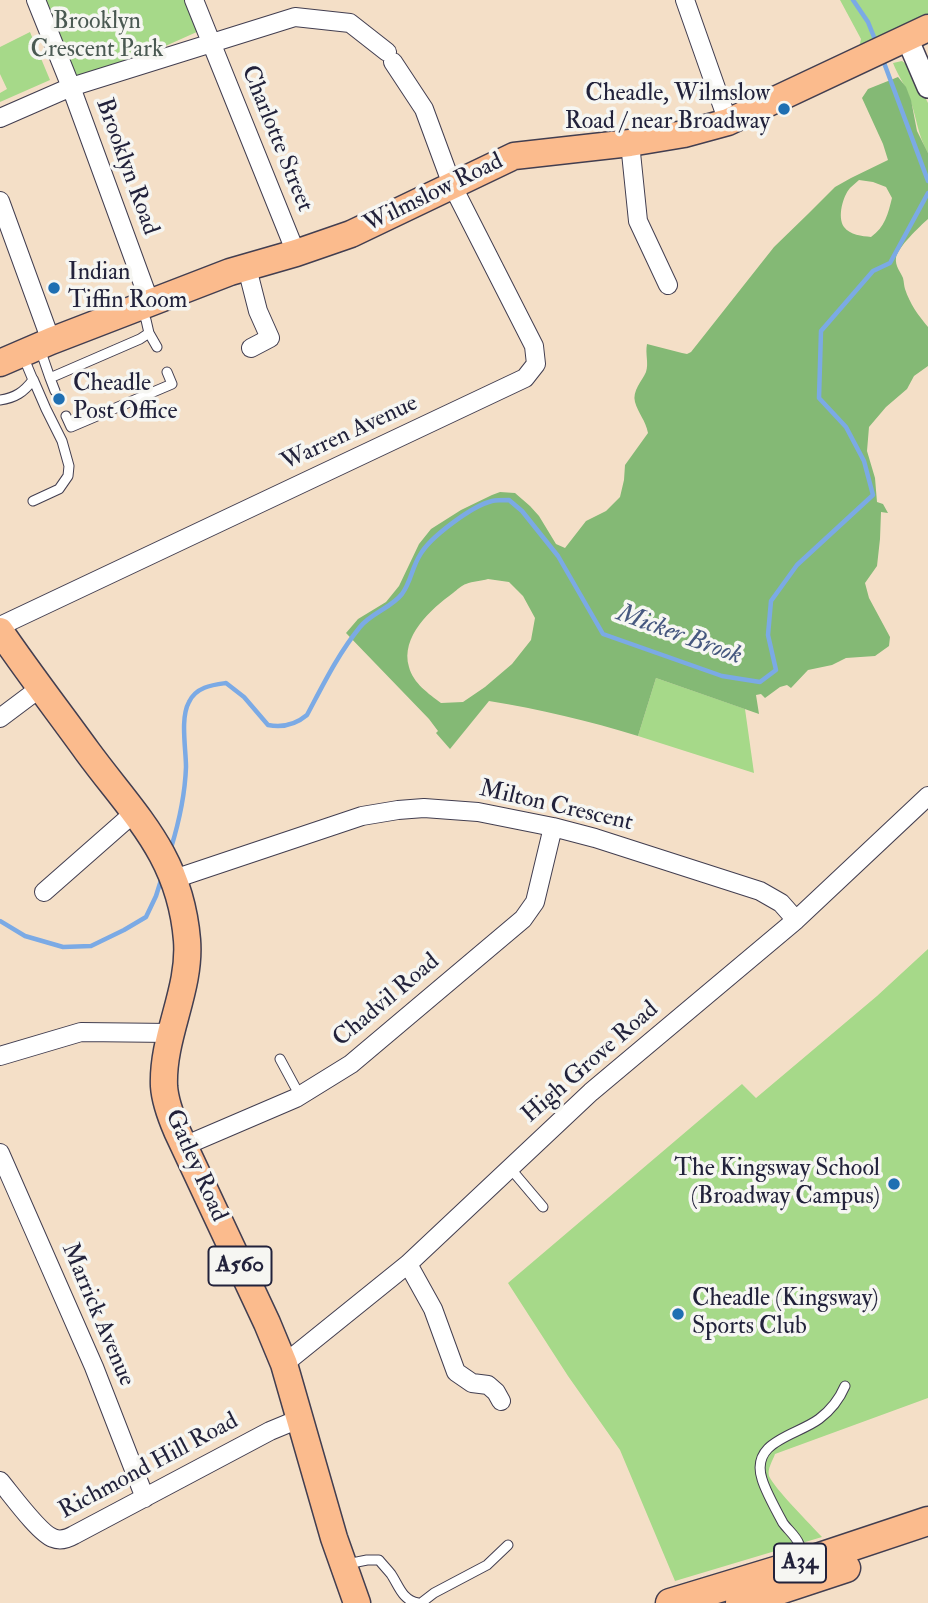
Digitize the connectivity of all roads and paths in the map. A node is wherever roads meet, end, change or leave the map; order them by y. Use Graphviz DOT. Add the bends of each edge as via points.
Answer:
graph roads {
  1 [pos="36,0"];
  2 [pos="194,0"];
  3 [pos="685,0"];
  4 [pos="909,37"];
  5 [pos="211,43"];
  6 [pos="71,87"];
  7 [pos="928,87"];
  8 [pos="0,118"];
  9 [pos="728,122"];
  10 [pos="630,143"];
  11 [pos="452,185"];
  12 [pos="0,201"];
  13 [pos="6,236"];
  14 [pos="296,253"];
  15 [pos="247,268"];
  16 [pos="668,285"];
  17 [pos="145,305"];
  18 [pos="149,333"];
  19 [pos="157,347"];
  20 [pos="251,348"];
  21 [pos="28,351"];
  22 [pos="167,372"];
  23 [pos="50,378"];
  24 [pos="33,379"];
  25 [pos="55,391"];
  26 [pos="0,400"];
  27 [pos="66,416"];
  28 [pos="33,501"];
  29 [pos="0,629"];
  30 [pos="40,688"];
  31 [pos="0,718"];
  32 [pos="928,796"];
  33 [pos="135,812"];
  34 [pos="553,827"];
  35 [pos="173,876"];
  36 [pos="44,892"];
  37 [pos="796,920"];
  38 [pos="172,1033"];
  39 [pos="0,1056"];
  40 [pos="280,1059"];
  41 [pos="300,1096"];
  42 [pos="184,1146"];
  43 [pos="0,1153"];
  44 [pos="510,1168"];
  45 [pos="543,1207"];
  46 [pos="408,1264"];
  47 [pos="284,1364"];
  48 [pos="845,1386"];
  49 [pos="501,1401"];
  50 [pos="299,1419"];
  51 [pos="0,1481"];
  52 [pos="145,1498"];
  53 [pos="928,1521"];
  54 [pos="928,1541"];
  55 [pos="508,1545"];
  56 [pos="805,1562"];
  57 [pos="345,1568"];
  58 [pos="347,1603"];
  59 [pos="357,1603"];
  60 [pos="419,1603"];
  61 [pos="670,1603"];
  62 [pos="740,1603"];
  1 -- 6 [label="street, Brooklyn Road"];
  2 -- 5 [label="street, Charlotte Street"];
  3 -- 9 [label="street"];
  4 -- 7 [label="street"];
  4 -- 9 [label="main road, Wilmslow Road"];
  5 -- 6 [label="street, Warren Avenue"];
  5 -- 11 [label="street, Warren Avenue" via="295,17 350,23 390,57 424,109"];
  5 -- 14 [label="street, Charlotte Street"];
  6 -- 8 [label="street, Warren Avenue"];
  6 -- 17 [label="street, Brooklyn Road"];
  9 -- 10 [label="main road, Wilmslow Road"];
  10 -- 11 [label="main road, Wilmslow Road" via="514,156"];
  10 -- 16 [label="street" via="638,220"];
  11 -- 14 [label="main road, Wilmslow Road" via="351,234"];
  11 -- 29 [label="street, Warren Avenue" via="534,346 536,364 525,378"];
  12 -- 13 [label="street"];
  13 -- 21 [label="street"];
  14 -- 15 [label="main road, Wilmslow Road"];
  15 -- 17 [label="main road, Wilmslow Road"];
  15 -- 20 [label="street" via="270,338"];
  17 -- 18 [label="lane"];
  17 -- 21 [label="main road, Wilmslow Road"];
  18 -- 19 [label="lane"];
  18 -- 23 [label="lane"];
  21 -- 23 [label="lane"];
  21 -- 24 [label="lane"];
  22 -- 27 [label="lane" via="172,384 71,427"];
  23 -- 25 [label="lane"];
  24 -- 26 [label="lane" via="26,389"];
  24 -- 28 [label="lane" via="69,466 59,489"];
  29 -- 30 [label="main road, Gatley Road / A560"];
  30 -- 31 [label="street"];
  30 -- 33 [label="main road, Gatley Road / A560"];
  32 -- 37 [label="street, High Grove Road"];
  33 -- 35 [label="main road, Gatley Road / A560"];
  33 -- 36 [label="street"];
  34 -- 35 [label="street, Milton Crescent" via="478,812 398,810 362,816"];
  34 -- 37 [label="street, Milton Crescent" via="760,891"];
  34 -- 41 [label="street, Chadvil Road" via="536,897 523,919 351,1064"];
  35 -- 38 [label="main road, Gatley Road / A560" via="184,916 188,960"];
  37 -- 44 [label="street, High Grove Road" via="591,1092"];
  38 -- 39 [label="street" via="81,1032"];
  38 -- 42 [label="main road, Gatley Road / A560" via="164,1086"];
  40 -- 41 [label="lane"];
  41 -- 42 [label="street, Chadvil Road"];
  42 -- 47 [label="main road, Gatley Road / A560"];
  43 -- 52 [label="street, Marrick Avenue"];
  44 -- 45 [label="lane"];
  44 -- 46 [label="street, High Grove Road"];
  46 -- 47 [label="street, High Grove Road"];
  46 -- 49 [label="street" via="433,1309 456,1371 472,1383 488,1385"];
  47 -- 50 [label="main road, Gatley Road / A560"];
  48 -- 56 [label="lane" via="825,1414 772,1444 760,1461 762,1480"];
  50 -- 52 [label="street, Richmond Hill Road"];
  50 -- 57 [label="main road, Gatley Road / A560"];
  51 -- 52 [label="street, Richmond Hill Road" via="43,1531 58,1540"];
  53 -- 56 [label="highway, A34"];
  54 -- 62 [label="highway, A34"];
  55 -- 60 [label="lane" via="487,1564"];
  56 -- 61 [label="highway, A34"];
  57 -- 58 [label="main road, Gatley Road / A560"];
  57 -- 59 [label="main road, Gatley Road / A560"];
  57 -- 60 [label="lane" via="379,1560 401,1593"];
}
